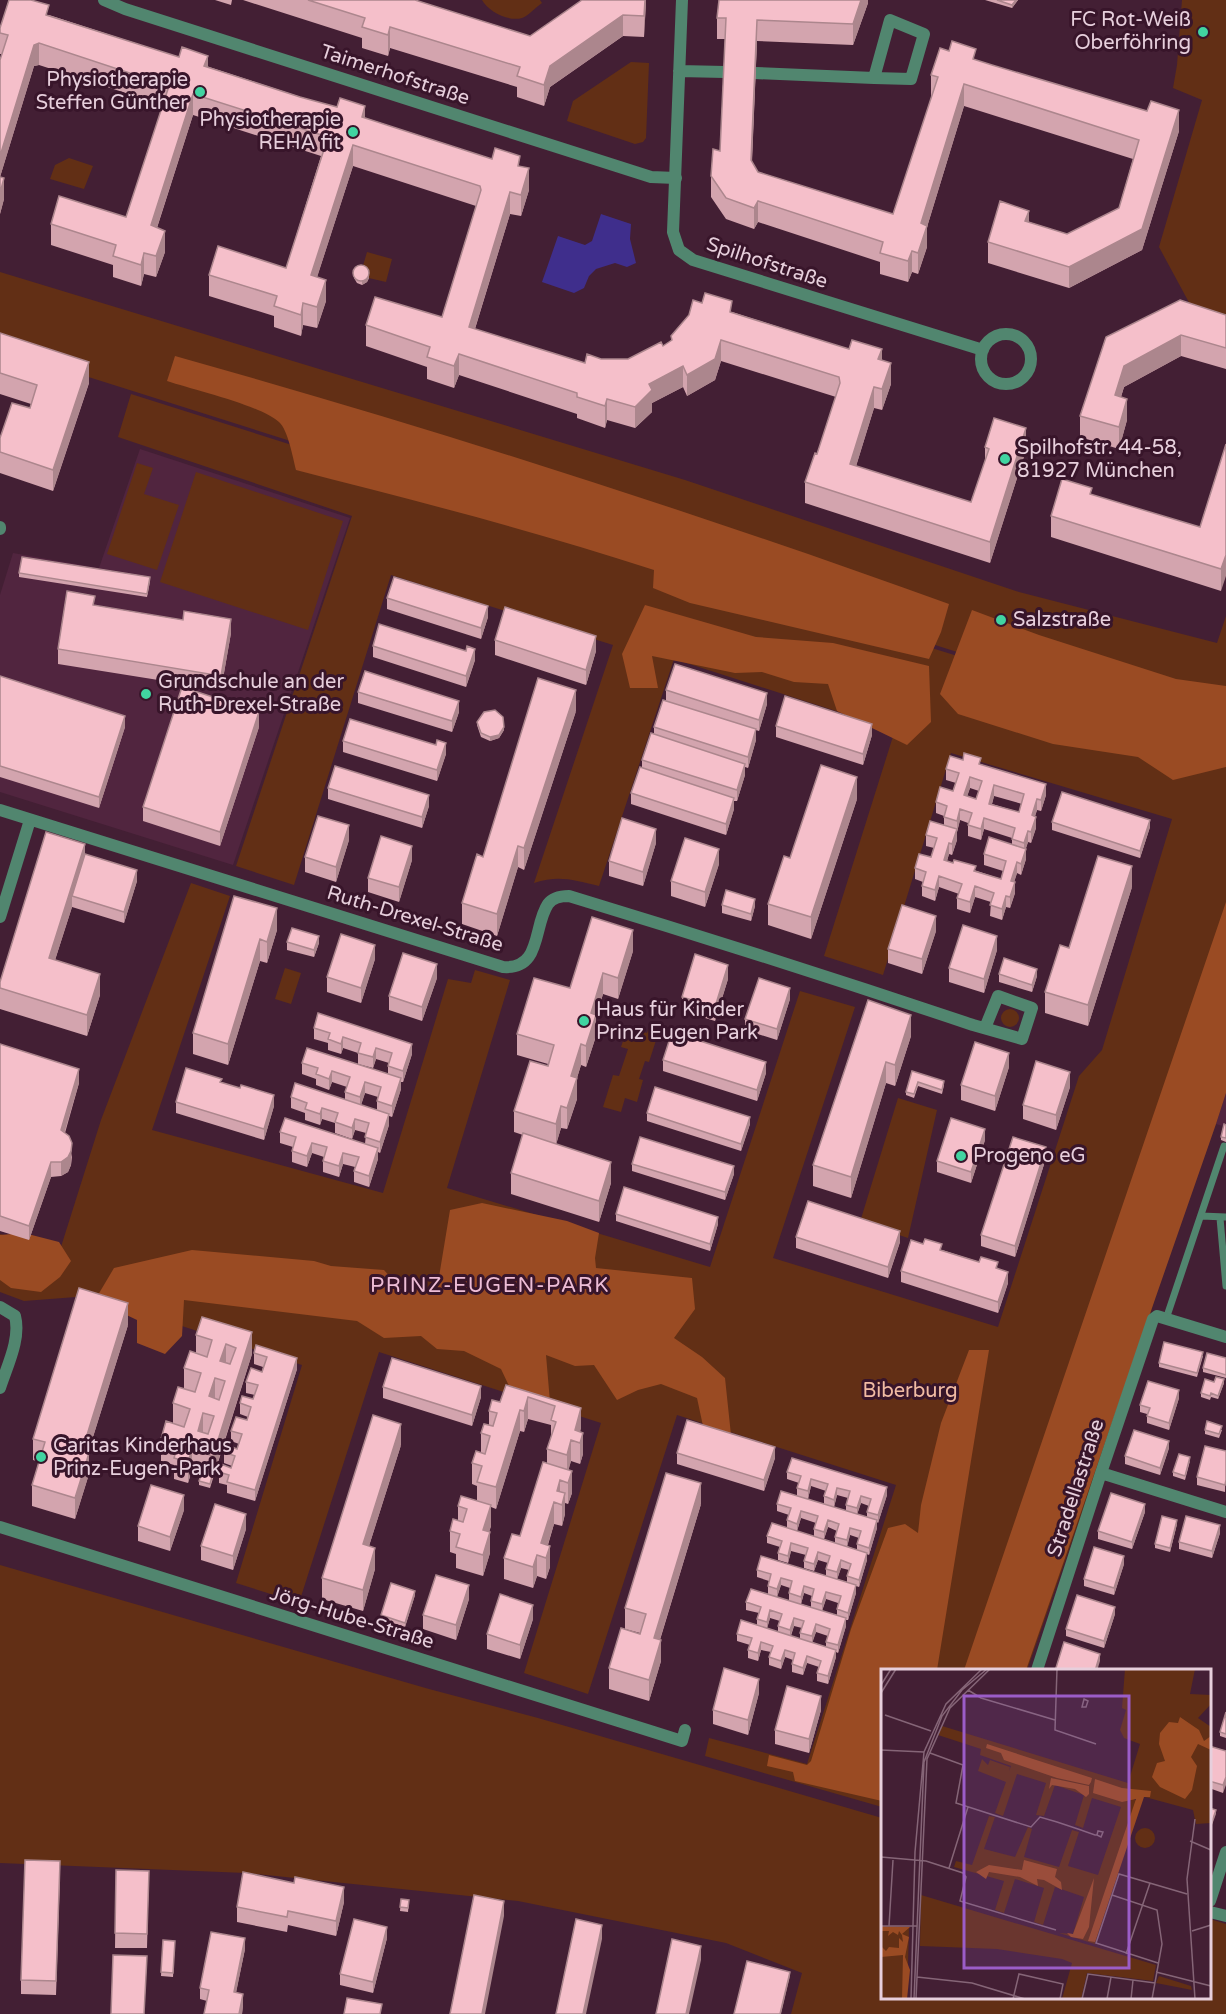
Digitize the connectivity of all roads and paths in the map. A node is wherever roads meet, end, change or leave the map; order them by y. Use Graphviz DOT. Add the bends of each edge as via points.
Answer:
graph roads {
  1 [pos="104,0"];
  2 [pos="682,0"];
  3 [pos="679,70"];
  4 [pos="725,72"];
  5 [pos="755,73"];
  6 [pos="874,78"];
  7 [pos="676,178"];
  8 [pos="983,350"];
  9 [pos="0,810"];
  10 [pos="30,820"];
  11 [pos="0,917"];
  12 [pos="985,1028"];
  13 [pos="1226,1147"];
  14 [pos="1201,1216"];
  15 [pos="1223,1217"];
  16 [pos="1226,1286"];
  17 [pos="0,1307"];
  18 [pos="1160,1319"];
  19 [pos="1226,1337"];
  20 [pos="0,1388"];
  21 [pos="1101,1473"];
  22 [pos="1226,1512"];
  23 [pos="0,1527"];
  24 [pos="1038,1669"];
  25 [pos="685,1730"];
  26 [pos="1226,1852"];
  27 [pos="1211,1895"];
  28 [pos="1211,1912"];
  29 [pos="1226,1916"];
  1 -- 7 [label="street, Taimerhofstraße" via="651,177"];
  2 -- 3 [label="street, Spilhofstraße"];
  3 -- 4 [label="street"];
  3 -- 7 [label="street, Spilhofstraße"];
  5 -- 6 [label="street"];
  6 -- 6 [label="street" via="911,79 924,34 890,20"];
  7 -- 8 [label="street, Spilhofstraße" via="674,232 679,250 693,260"];
  8 -- 8 [label="street" via="981,364 995,382 1016,382 1030,365 1025,342 1014,335 996,336"];
  9 -- 10 [label="street, Ruth-Drexel-Straße"];
  10 -- 11 [label="street"];
  10 -- 12 [label="street, Ruth-Drexel-Straße" via="503,967 524,963 531,955 548,904 569,896"];
  13 -- 14 [label="lane"];
  14 -- 15 [label="lane"];
  14 -- 18 [label="lane"];
  15 -- 16 [label="lane"];
  17 -- 20 [label="street" via="15,1316 17,1326"];
  18 -- 19 [label="street"];
  18 -- 21 [label="street, Stradellastraße"];
  21 -- 22 [label="street"];
  21 -- 24 [label="street, Stradellastraße"];
  23 -- 25 [label="street, Jörg-Hube-Straße" via="644,1730 682,1741"];
  26 -- 27 [label="street"];
  28 -- 29 [label="street"];
}
